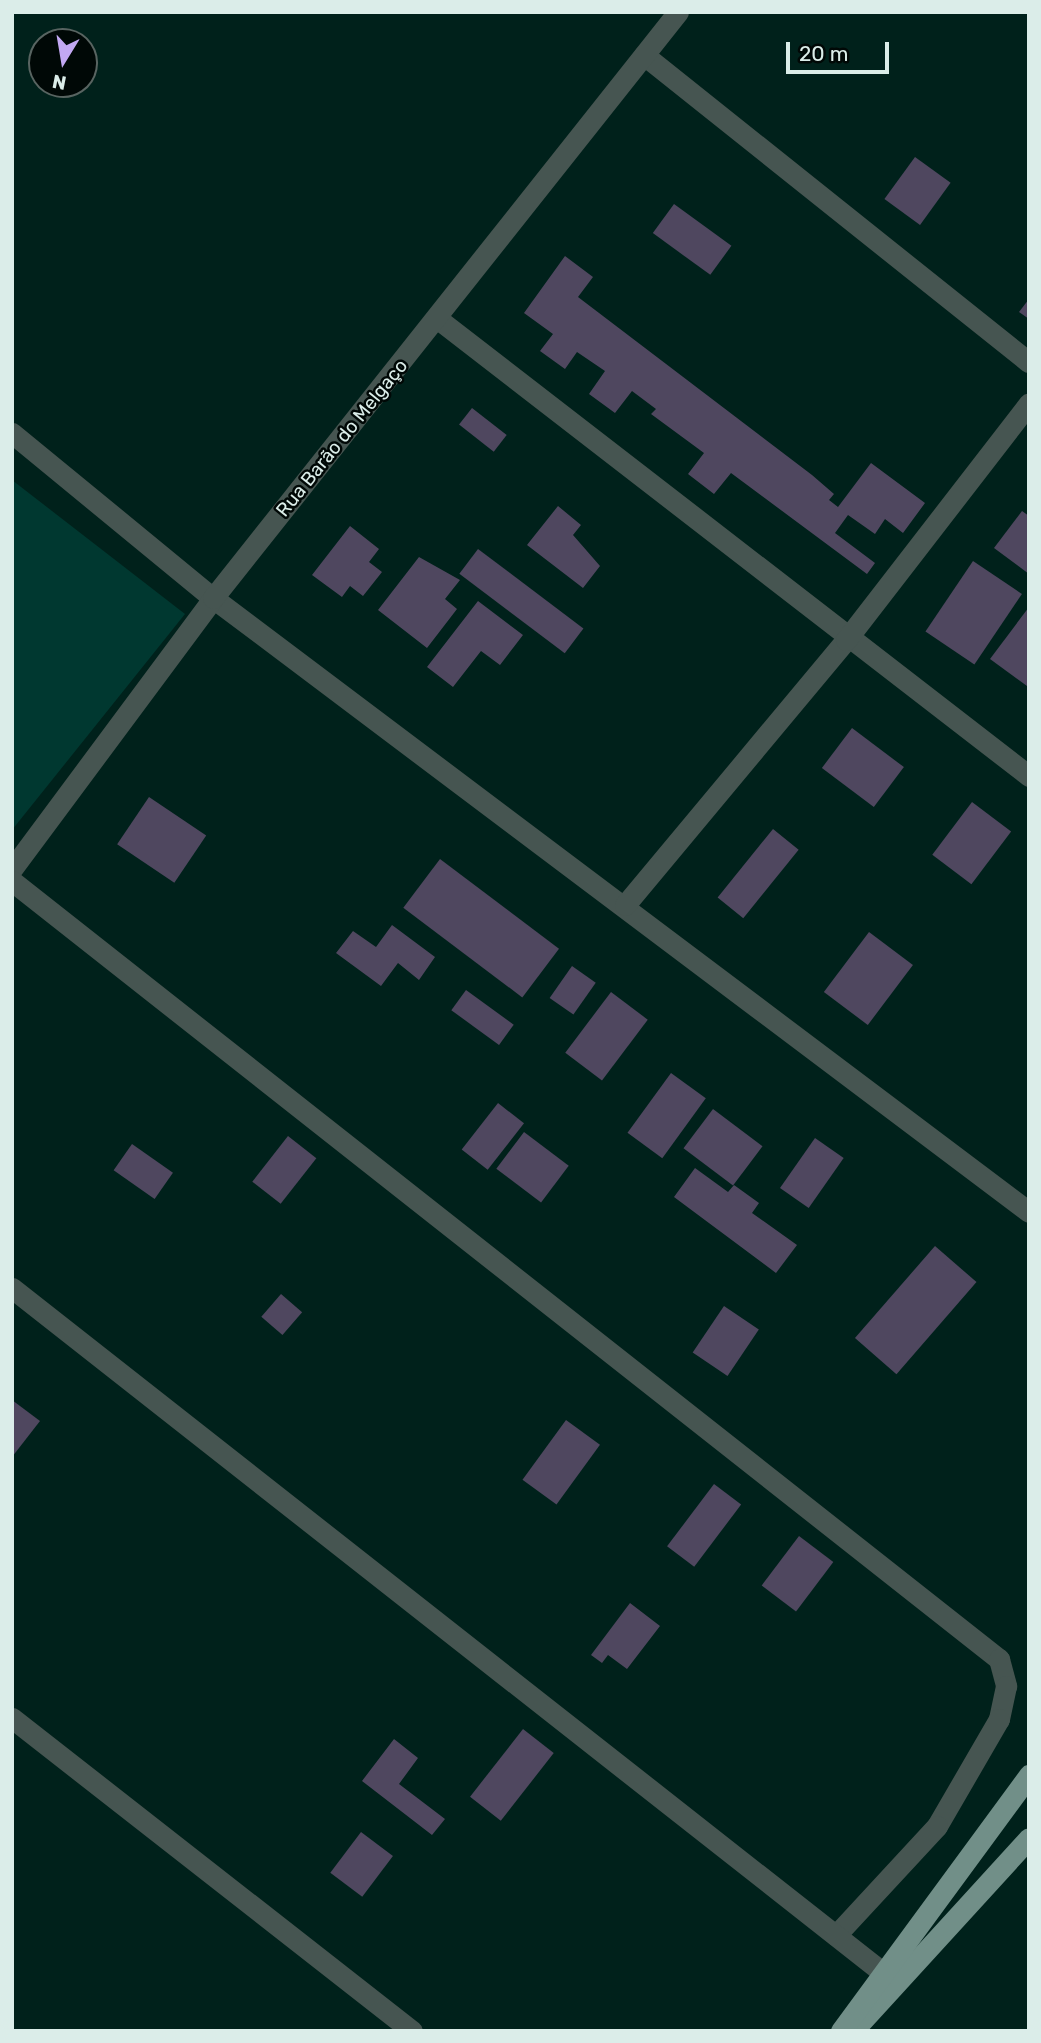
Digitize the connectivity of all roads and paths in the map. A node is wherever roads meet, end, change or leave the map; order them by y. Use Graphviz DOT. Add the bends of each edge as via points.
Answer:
graph roads {
  1 [pos="678,12"];
  2 [pos="644,54"];
  3 [pos="438,319"];
  4 [pos="1029,362"];
  5 [pos="1029,403"];
  6 [pos="12,433"];
  7 [pos="212,598"];
  8 [pos="846,640"];
  9 [pos="1029,776"];
  10 [pos="12,869"];
  11 [pos="12,881"];
  12 [pos="625,905"];
  13 [pos="1029,1212"];
  14 [pos="12,1288"];
  15 [pos="12,1718"];
  16 [pos="1029,1775"];
  17 [pos="1029,1838"];
  18 [pos="836,1935"];
  19 [pos="882,1972"];
  20 [pos="412,2031"];
  21 [pos="841,2031"];
  22 [pos="852,2031"];
  1 -- 2 [label="street, Rua Barão do Melgaço"];
  2 -- 3 [label="street, Rua Barão do Melgaço"];
  2 -- 4 [label="street"];
  3 -- 7 [label="street, Rua Barão do Melgaço"];
  3 -- 8 [label="street"];
  5 -- 8 [label="street"];
  6 -- 7 [label="street"];
  7 -- 10 [label="street, Rua Barão do Melgaço"];
  7 -- 12 [label="street"];
  8 -- 9 [label="street"];
  8 -- 12 [label="street"];
  11 -- 18 [label="street" via="999,1659 1006,1686 999,1719 937,1826"];
  12 -- 13 [label="street"];
  14 -- 18 [label="street"];
  15 -- 20 [label="street"];
  16 -- 19 [label="main road"];
  17 -- 22 [label="main road"];
  18 -- 19 [label="street"];
  19 -- 21 [label="main road"];
}
